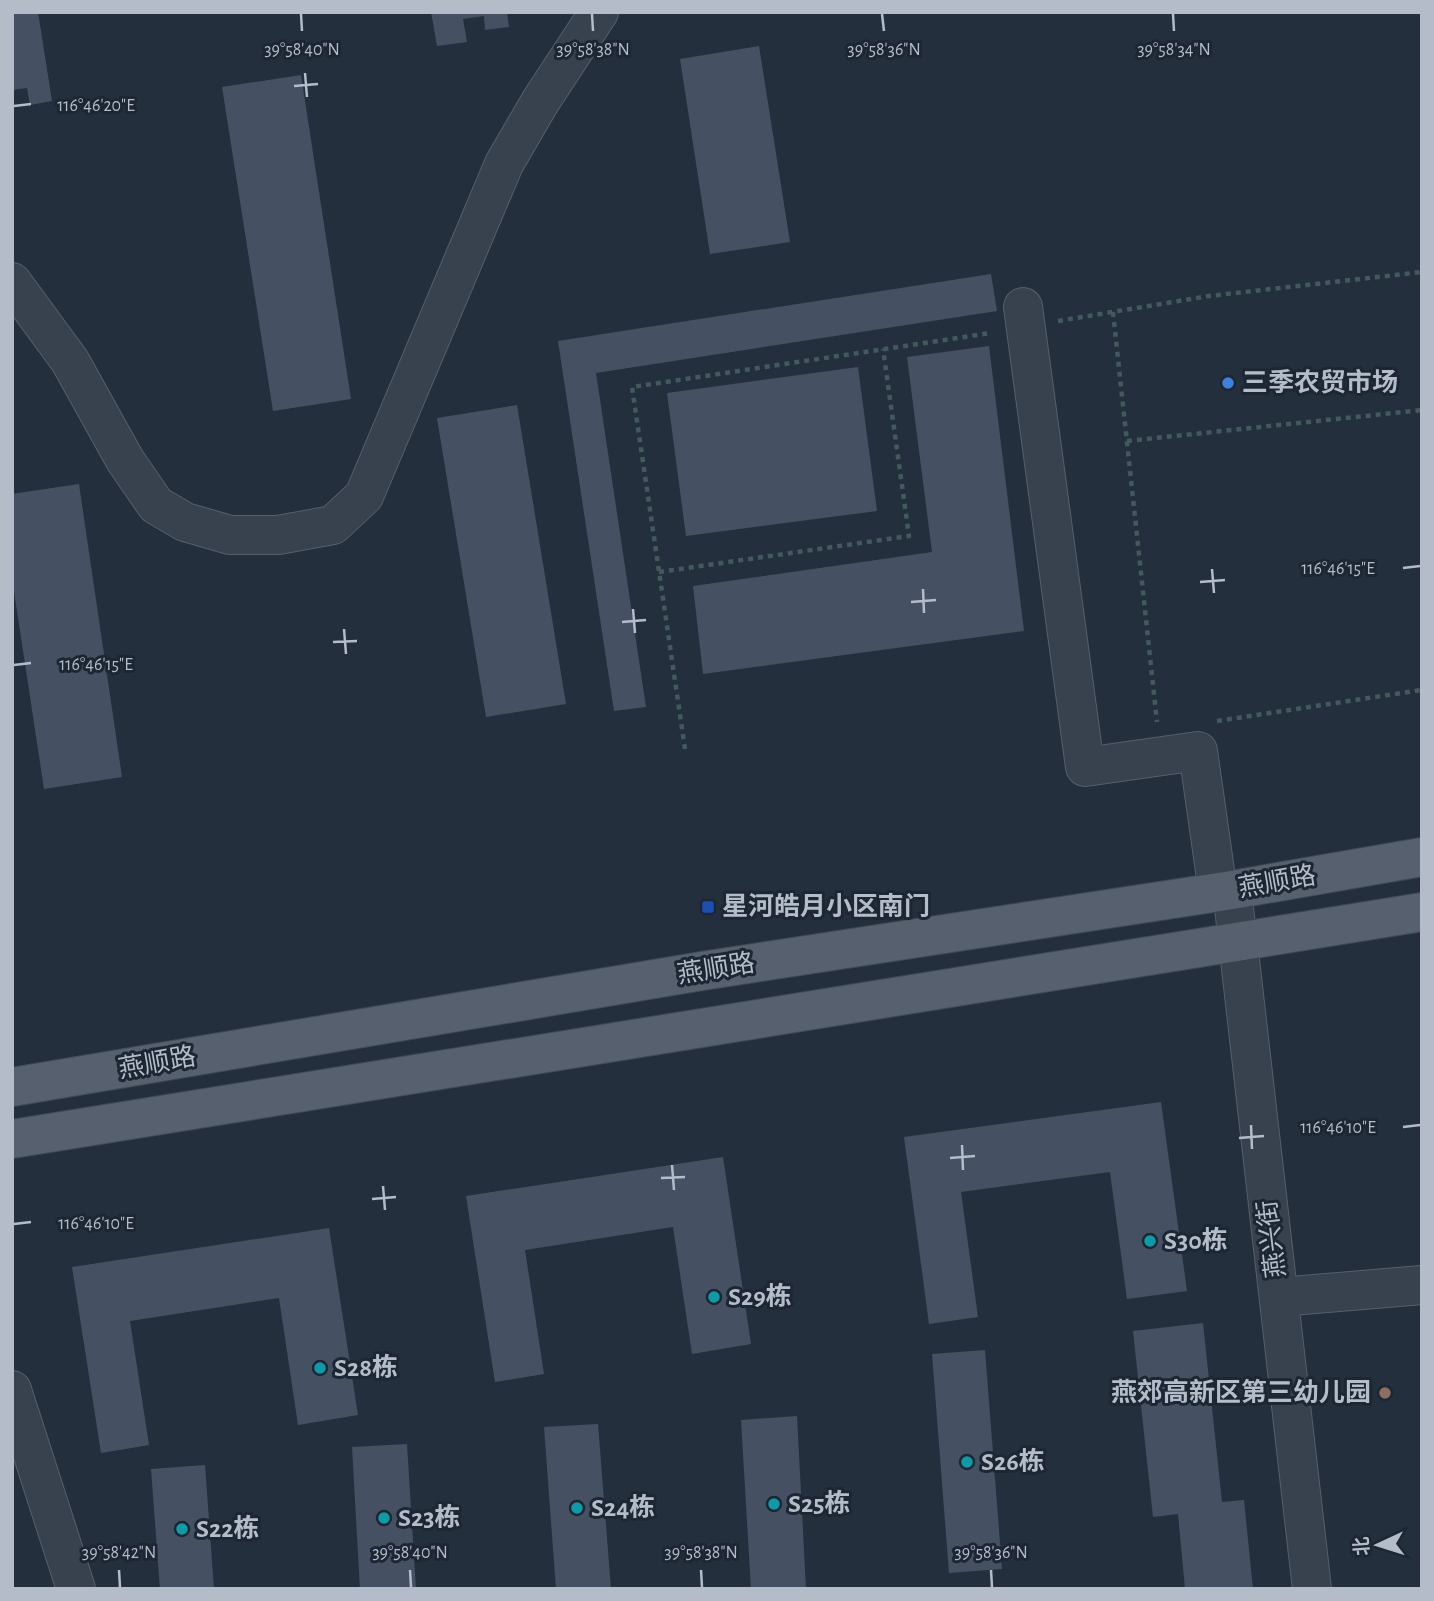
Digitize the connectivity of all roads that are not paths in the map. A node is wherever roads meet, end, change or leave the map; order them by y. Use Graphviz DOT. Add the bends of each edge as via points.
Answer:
graph roads {
  1 [pos="599,12"];
  2 [pos="12,282"];
  3 [pos="1024,318"];
  4 [pos="1422,857"];
  5 [pos="1225,891"];
  6 [pos="1422,912"];
  7 [pos="1237,941"];
  8 [pos="12,1087"];
  9 [pos="12,1139"];
  10 [pos="1422,1285"];
  11 [pos="1279,1297"];
  12 [pos="12,1390"];
  13 [pos="76,1589"];
  14 [pos="1312,1589"];
  1 -- 2 [label="street" via="504,164 363,496 332,525 278,535 230,535 185,522 156,505 69,361"];
  3 -- 5 [label="street, 燕兴街" via="1084,767 1198,751"];
  4 -- 5 [label="main road, 燕顺路"];
  5 -- 7 [label="street, 燕兴街"];
  5 -- 8 [label="main road, 燕顺路" via="702,971"];
  6 -- 7 [label="main road, 燕顺路"];
  7 -- 9 [label="main road, 燕顺路"];
  7 -- 11 [label="street, 燕兴街"];
  10 -- 11 [label="street"];
  11 -- 14 [label="street, 燕兴街"];
  12 -- 13 [label="street"];
}
